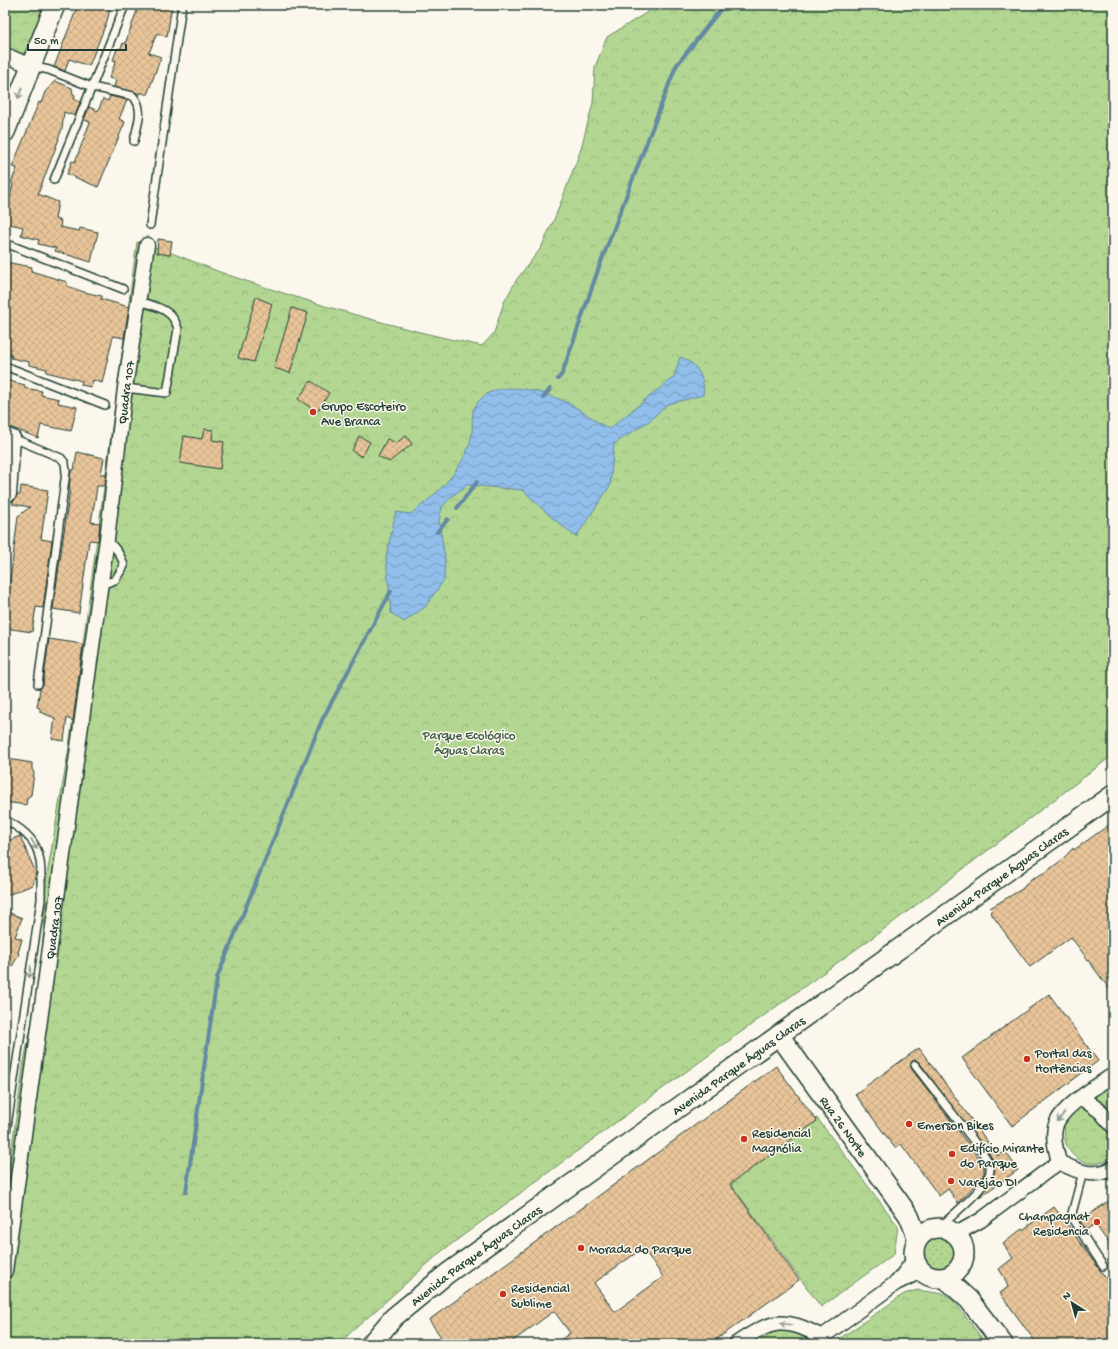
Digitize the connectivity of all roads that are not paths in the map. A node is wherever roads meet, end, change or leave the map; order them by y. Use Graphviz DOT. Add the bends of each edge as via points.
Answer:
graph roads {
  1 [pos="55,5"];
  2 [pos="125,5"];
  3 [pos="182,5"];
  4 [pos="5,55"];
  5 [pos="31,66"];
  6 [pos="92,87"];
  7 [pos="5,132"];
  8 [pos="134,141"];
  9 [pos="54,180"];
  10 [pos="150,225"];
  11 [pos="5,243"];
  12 [pos="147,245"];
  13 [pos="123,289"];
  14 [pos="138,301"];
  15 [pos="5,366"];
  16 [pos="125,388"];
  17 [pos="104,406"];
  18 [pos="9,436"];
  19 [pos="9,494"];
  20 [pos="107,539"];
  21 [pos="101,584"];
  22 [pos="38,684"];
  23 [pos="1113,795"];
  24 [pos="5,820"];
  25 [pos="779,1035"];
  26 [pos="915,1065"];
  27 [pos="1113,1075"];
  28 [pos="1082,1098"];
  29 [pos="1113,1126"];
  30 [pos="5,1139"];
  31 [pos="1059,1162"];
  32 [pos="1113,1168"];
  33 [pos="1083,1172"];
  34 [pos="941,1234"];
  35 [pos="918,1265"];
  36 [pos="1103,1266"];
  37 [pos="5,1271"];
  38 [pos="952,1274"];
  39 [pos="822,1340"];
  40 [pos="371,1344"];
  41 [pos="736,1344"];
  42 [pos="1003,1344"];
  1 -- 5 [label="street"];
  2 -- 6 [label="lane"];
  3 -- 10 [label="lane"];
  4 -- 5 [label="street"];
  5 -- 6 [label="lane" via="49,70"];
  5 -- 7 [label="street, one-way"];
  6 -- 8 [label="lane" via="133,96 137,101 140,115"];
  6 -- 9 [label="lane"];
  11 -- 13 [label="lane"];
  12 -- 14 [label="street, Quadra 107"];
  14 -- 16 [label="street, Quadra 107"];
  14 -- 16 [label="lane" via="163,308 176,321 178,329 167,393"];
  15 -- 17 [label="lane"];
  16 -- 20 [label="street, Quadra 107"];
  18 -- 19 [label="street"];
  18 -- 22 [label="lane" via="61,458 65,463 66,472"];
  20 -- 21 [label="street, Quadra 107"];
  20 -- 21 [label="lane" via="118,552 124,566 115,580"];
  21 -- 37 [label="street, Quadra 107"];
  23 -- 25 [label="street, Avenida Parque Águas Claras"];
  24 -- 30 [label="lane, one-way" via="21,828 34,842 41,862 41,900"];
  25 -- 34 [label="street, Rua 26 Norte" via="909,1216"];
  25 -- 40 [label="street, Avenida Parque Águas Claras" via="448,1273 394,1317"];
  26 -- 34 [label="lane" via="988,1160 990,1169 982,1187"];
  27 -- 28 [label="street"];
  28 -- 29 [label="street" via="1100,1111"];
  28 -- 31 [label="street, one-way" via="1063,1113 1056,1123 1054,1144"];
  31 -- 33 [label="street"];
  31 -- 34 [label="street" via="980,1220"];
  32 -- 33 [label="street" via="1103,1173"];
  33 -- 36 [label="lane" via="1071,1217"];
  34 -- 35 [label="street" via="914,1252"];
  34 -- 38 [label="street" via="964,1251 963,1261"];
  35 -- 38 [label="street" via="932,1277"];
  35 -- 39 [label="street"];
  38 -- 42 [label="street"];
  39 -- 41 [label="street, one-way" via="804,1327 780,1322 760,1329"];
}
